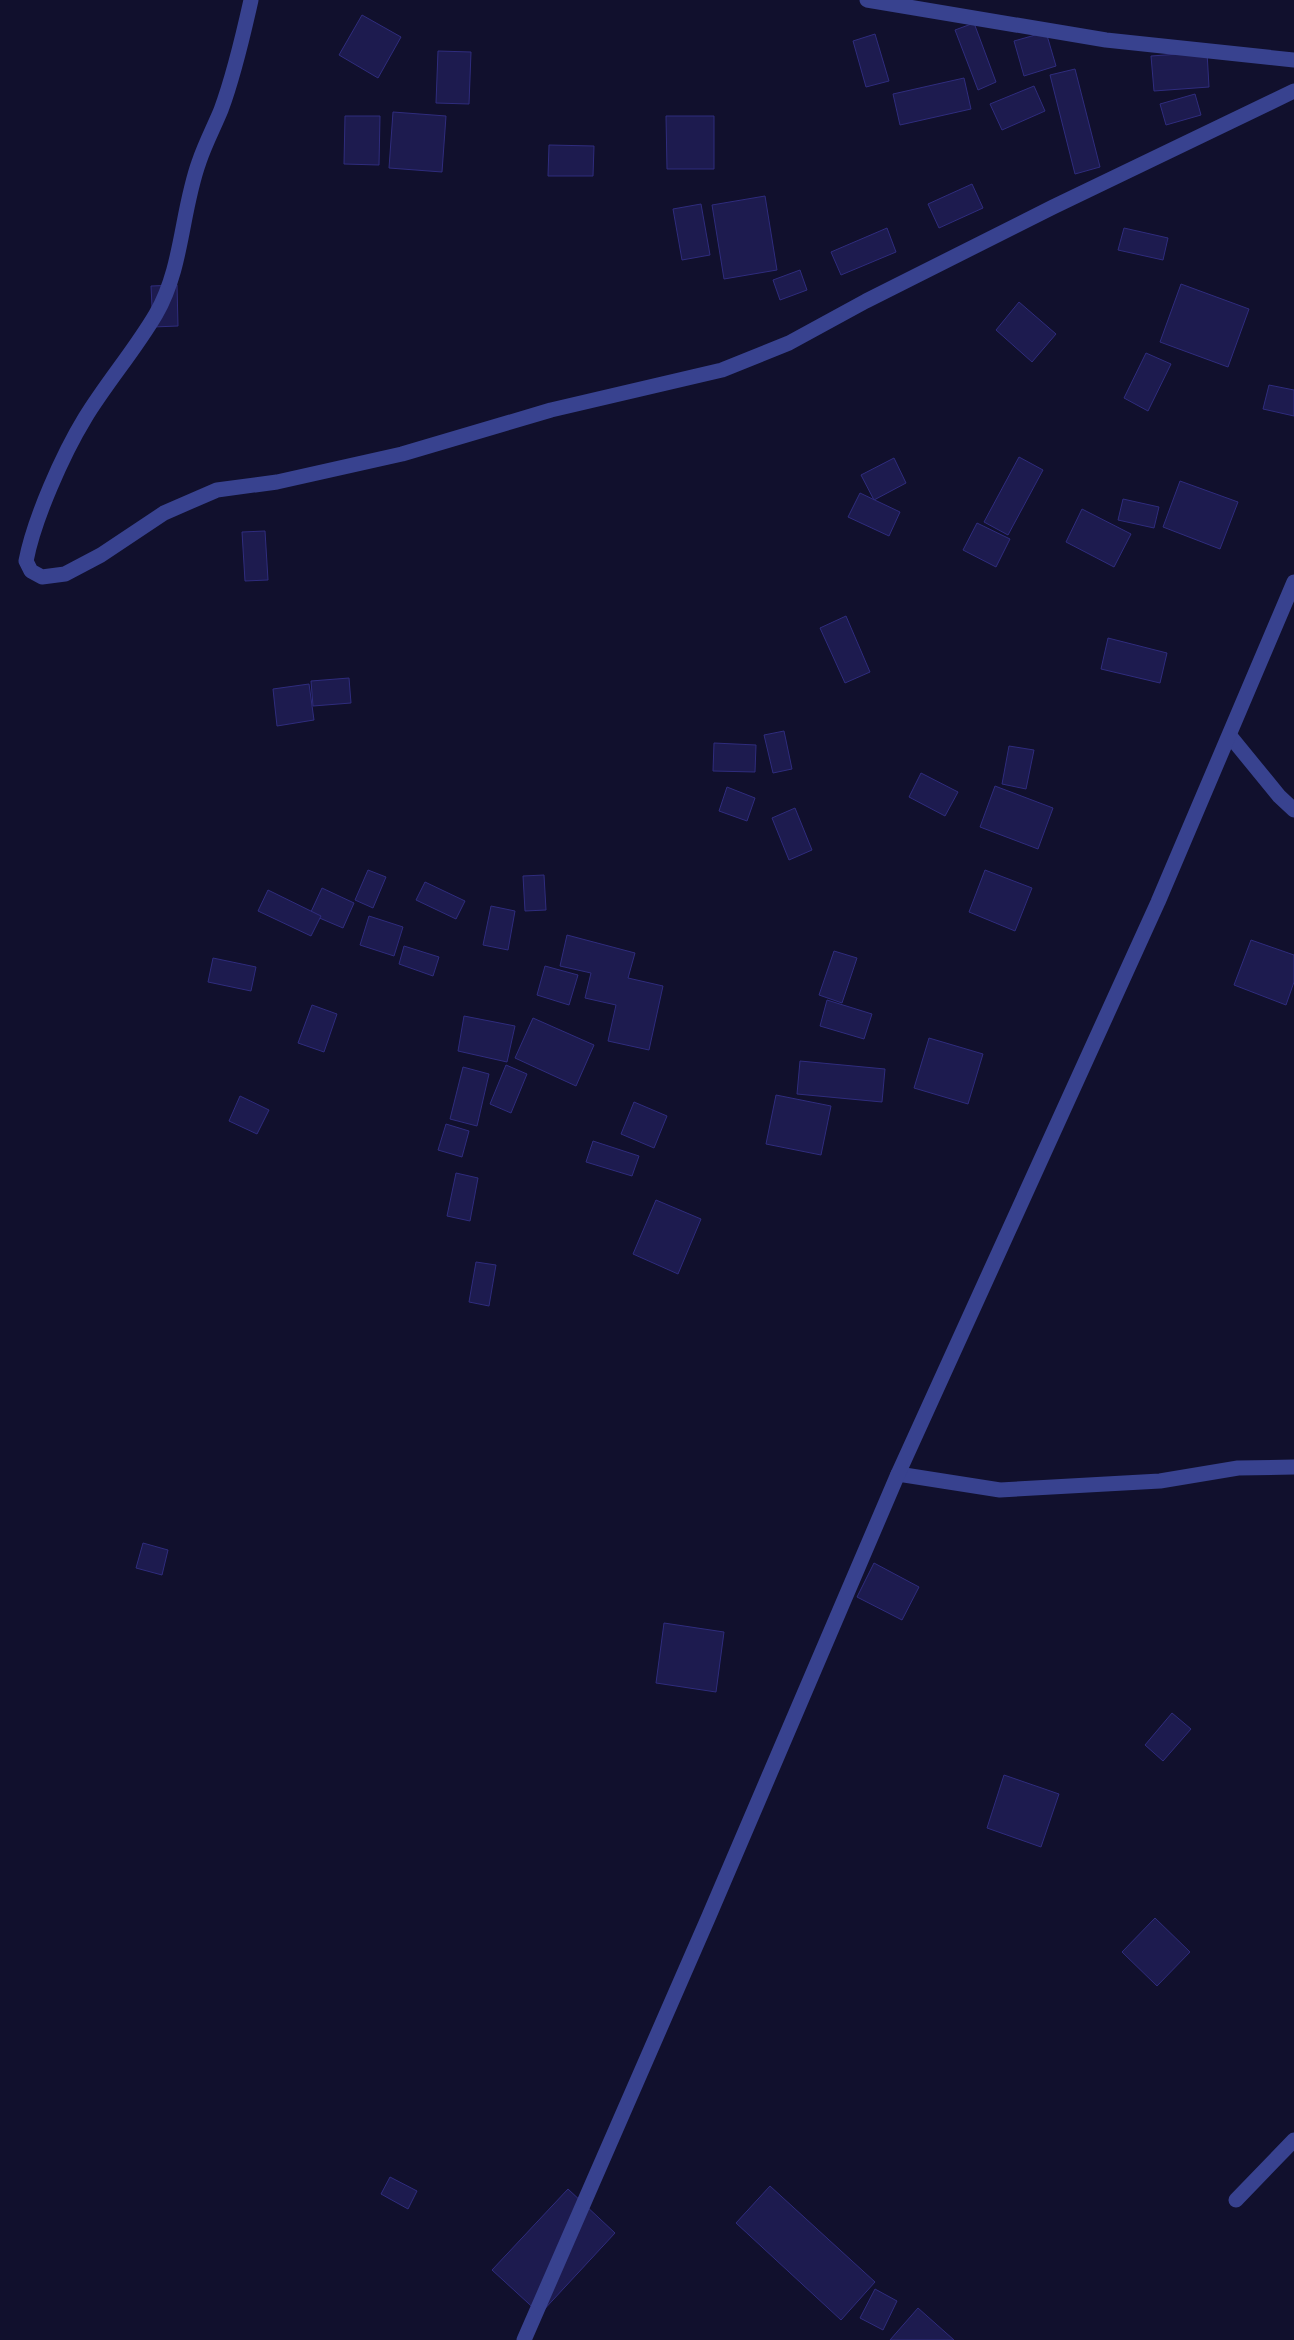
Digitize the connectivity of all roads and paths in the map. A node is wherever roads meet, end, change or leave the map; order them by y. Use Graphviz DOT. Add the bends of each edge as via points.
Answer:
graph roads {
  1 [pos="251,0"];
  2 [pos="868,0"];
  3 [pos="1294,60"];
  4 [pos="1294,91"];
  5 [pos="1294,582"];
  6 [pos="1230,736"];
  7 [pos="1294,810"];
  8 [pos="1294,1467"];
  9 [pos="898,1474"];
  10 [pos="1294,2140"];
  11 [pos="1236,2200"];
  12 [pos="524,2340"];
  1 -- 4 [label="street" via="221,108 199,162 186,207 170,286 156,315 85,418 62,461 40,516 26,561 31,571 42,577 65,574 164,513 217,490 277,482 402,454 551,410 722,370 789,343 1053,207"];
  2 -- 3 [label="street" via="1106,40"];
  5 -- 6 [label="street"];
  6 -- 7 [label="street"];
  6 -- 9 [label="street"];
  8 -- 9 [label="street" via="1238,1468 1160,1480 1000,1490"];
  9 -- 12 [label="street"];
  10 -- 11 [label="street"];
}
